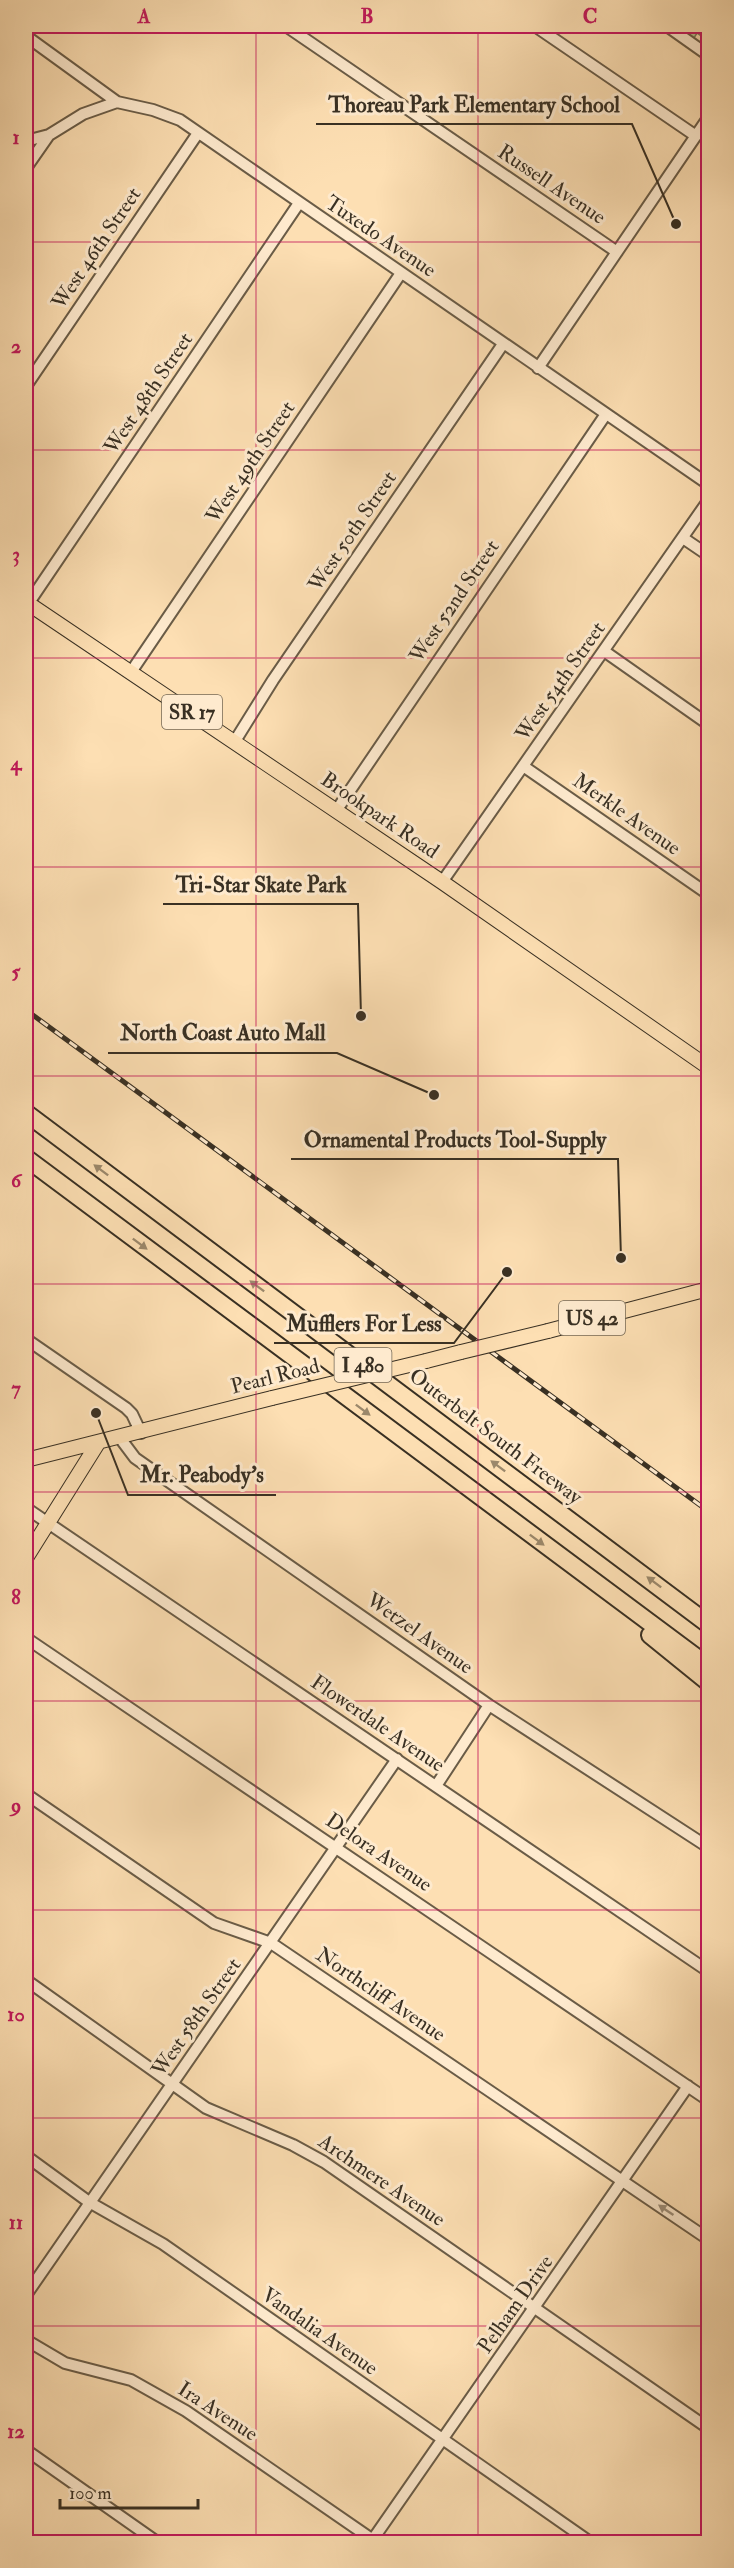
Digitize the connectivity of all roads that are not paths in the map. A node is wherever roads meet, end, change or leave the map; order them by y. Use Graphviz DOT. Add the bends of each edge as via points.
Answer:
graph roads {
  1 [pos="286,26"];
  2 [pos="535,26"];
  3 [pos="666,26"];
  4 [pos="26,36"];
  5 [pos="708,55"];
  6 [pos="117,102"];
  7 [pos="708,118"];
  8 [pos="198,133"];
  9 [pos="49,135"];
  10 [pos="696,136"];
  11 [pos="26,141"];
  12 [pos="26,168"];
  13 [pos="299,203"];
  14 [pos="617,252"];
  15 [pos="401,273"];
  16 [pos="503,344"];
  17 [pos="538,368"];
  18 [pos="26,386"];
  19 [pos="606,414"];
  20 [pos="708,484"];
  21 [pos="708,501"];
  22 [pos="683,538"];
  23 [pos="708,555"];
  24 [pos="27,603"];
  25 [pos="604,651"];
  26 [pos="131,672"];
  27 [pos="708,724"];
  28 [pos="235,741"];
  29 [pos="523,766"];
  30 [pos="336,811"];
  31 [pos="442,882"];
  32 [pos="708,894"];
  33 [pos="708,1067"];
  34 [pos="26,1113"];
  35 [pos="26,1158"];
  36 [pos="708,1290"];
  37 [pos="26,1339"];
  38 [pos="141,1433"];
  39 [pos="120,1438"];
  40 [pos="98,1443"];
  41 [pos="26,1460"];
  42 [pos="26,1508"];
  43 [pos="48,1523"];
  44 [pos="26,1558"];
  45 [pos="569,1563"];
  46 [pos="708,1624"];
  47 [pos="26,1638"];
  48 [pos="708,1666"];
  49 [pos="708,1682"];
  50 [pos="489,1705"];
  51 [pos="397,1759"];
  52 [pos="436,1786"];
  53 [pos="26,1794"];
  54 [pos="337,1847"];
  55 [pos="708,1847"];
  56 [pos="271,1942"];
  57 [pos="708,1971"];
  58 [pos="26,1980"];
  59 [pos="173,2085"];
  60 [pos="688,2086"];
  61 [pos="708,2100"];
  62 [pos="26,2156"];
  63 [pos="623,2181"];
  64 [pos="89,2202"];
  65 [pos="708,2240"];
  66 [pos="26,2295"];
  67 [pos="536,2308"];
  68 [pos="26,2340"];
  69 [pos="708,2428"];
  70 [pos="443,2440"];
  71 [pos="26,2450"];
  72 [pos="157,2542"];
  73 [pos="373,2542"];
  74 [pos="590,2542"];
  1 -- 14 [label="street, Russell Avenue"];
  2 -- 10 [label="street"];
  3 -- 5 [label="street"];
  4 -- 6 [label="street, Tuxedo Avenue"];
  6 -- 8 [label="street, Tuxedo Avenue" via="162,113"];
  6 -- 9 [label="street" via="84,114"];
  7 -- 10 [label="street"];
  8 -- 13 [label="street, Tuxedo Avenue"];
  8 -- 18 [label="street, West 46th Street"];
  9 -- 11 [label="street"];
  9 -- 12 [label="street"];
  10 -- 14 [label="street"];
  13 -- 15 [label="street, Tuxedo Avenue"];
  13 -- 24 [label="street, West 48th Street"];
  14 -- 17 [label="street"];
  15 -- 16 [label="street, Tuxedo Avenue"];
  15 -- 26 [label="street, West 49th Street"];
  16 -- 17 [label="street, Tuxedo Avenue"];
  16 -- 28 [label="street, West 50th Street"];
  17 -- 19 [label="street, Tuxedo Avenue"];
  19 -- 20 [label="street, Tuxedo Avenue"];
  19 -- 30 [label="street, West 52nd Street"];
  21 -- 22 [label="street, West 54th Street"];
  22 -- 23 [label="street"];
  22 -- 25 [label="street, West 54th Street"];
  24 -- 26 [label="main road, Brookpark Road / SR 17"];
  25 -- 27 [label="street"];
  25 -- 29 [label="street, West 54th Street"];
  26 -- 28 [label="main road, Brookpark Road / SR 17"];
  28 -- 30 [label="main road, Brookpark Road / SR 17"];
  29 -- 31 [label="street, West 54th Street"];
  29 -- 32 [label="street, Merkle Avenue"];
  30 -- 31 [label="main road, Brookpark Road / SR 17"];
  31 -- 33 [label="main road, Brookpark Road / SR 17"];
  46 -- 34 [label="highway, Outerbelt South Freeway / I 480, one-way"];
  35 -- 45 [label="highway, I 480, one-way"];
  36 -- 38 [label="main road, Pearl Road / US 42, bridge"];
  37 -- 38 [label="street" via="126,1408"];
  38 -- 39 [label="main road, Pearl Road / US 42"];
  39 -- 40 [label="main road, Pearl Road / US 42"];
  39 -- 50 [label="street, Wetzel Avenue" via="135,1458"];
  40 -- 41 [label="main road, Pearl Road / US 42"];
  40 -- 43 [label="main road"];
  42 -- 43 [label="street, Flowerdale Avenue"];
  43 -- 44 [label="main road"];
  43 -- 51 [label="street, Flowerdale Avenue"];
  45 -- 48 [label="highway, I 480"];
  45 -- 49 [label="highway"];
  47 -- 54 [label="street, Delora Avenue"];
  50 -- 52 [label="street"];
  50 -- 55 [label="street, Wetzel Avenue"];
  51 -- 52 [label="street, Flowerdale Avenue"];
  51 -- 54 [label="street, West 58th Street"];
  52 -- 57 [label="street, Flowerdale Avenue"];
  53 -- 56 [label="street, Northcliff Avenue" via="214,1923"];
  54 -- 56 [label="street, West 58th Street"];
  54 -- 60 [label="street, Delora Avenue"];
  56 -- 59 [label="street, West 58th Street"];
  56 -- 63 [label="street, Northcliff Avenue"];
  58 -- 59 [label="street, Archmere Avenue"];
  59 -- 64 [label="street, West 58th Street"];
  59 -- 67 [label="street, Archmere Avenue" via="207,2108 324,2162"];
  60 -- 61 [label="street, Delora Avenue"];
  60 -- 63 [label="street, Pelham Drive"];
  62 -- 64 [label="street, Vandalia Avenue"];
  65 -- 63 [label="street, Northcliff Avenue, one-way"];
  63 -- 67 [label="street, Pelham Drive"];
  64 -- 66 [label="street, West 58th Street"];
  64 -- 70 [label="street, Vandalia Avenue" via="163,2244"];
  67 -- 69 [label="street, Archmere Avenue"];
  67 -- 70 [label="street, Pelham Drive"];
  68 -- 73 [label="street, Ira Avenue" via="65,2363 131,2380 186,2411"];
  70 -- 73 [label="street, Pelham Drive"];
  70 -- 74 [label="street, Vandalia Avenue"];
  71 -- 72 [label="street"];
}
